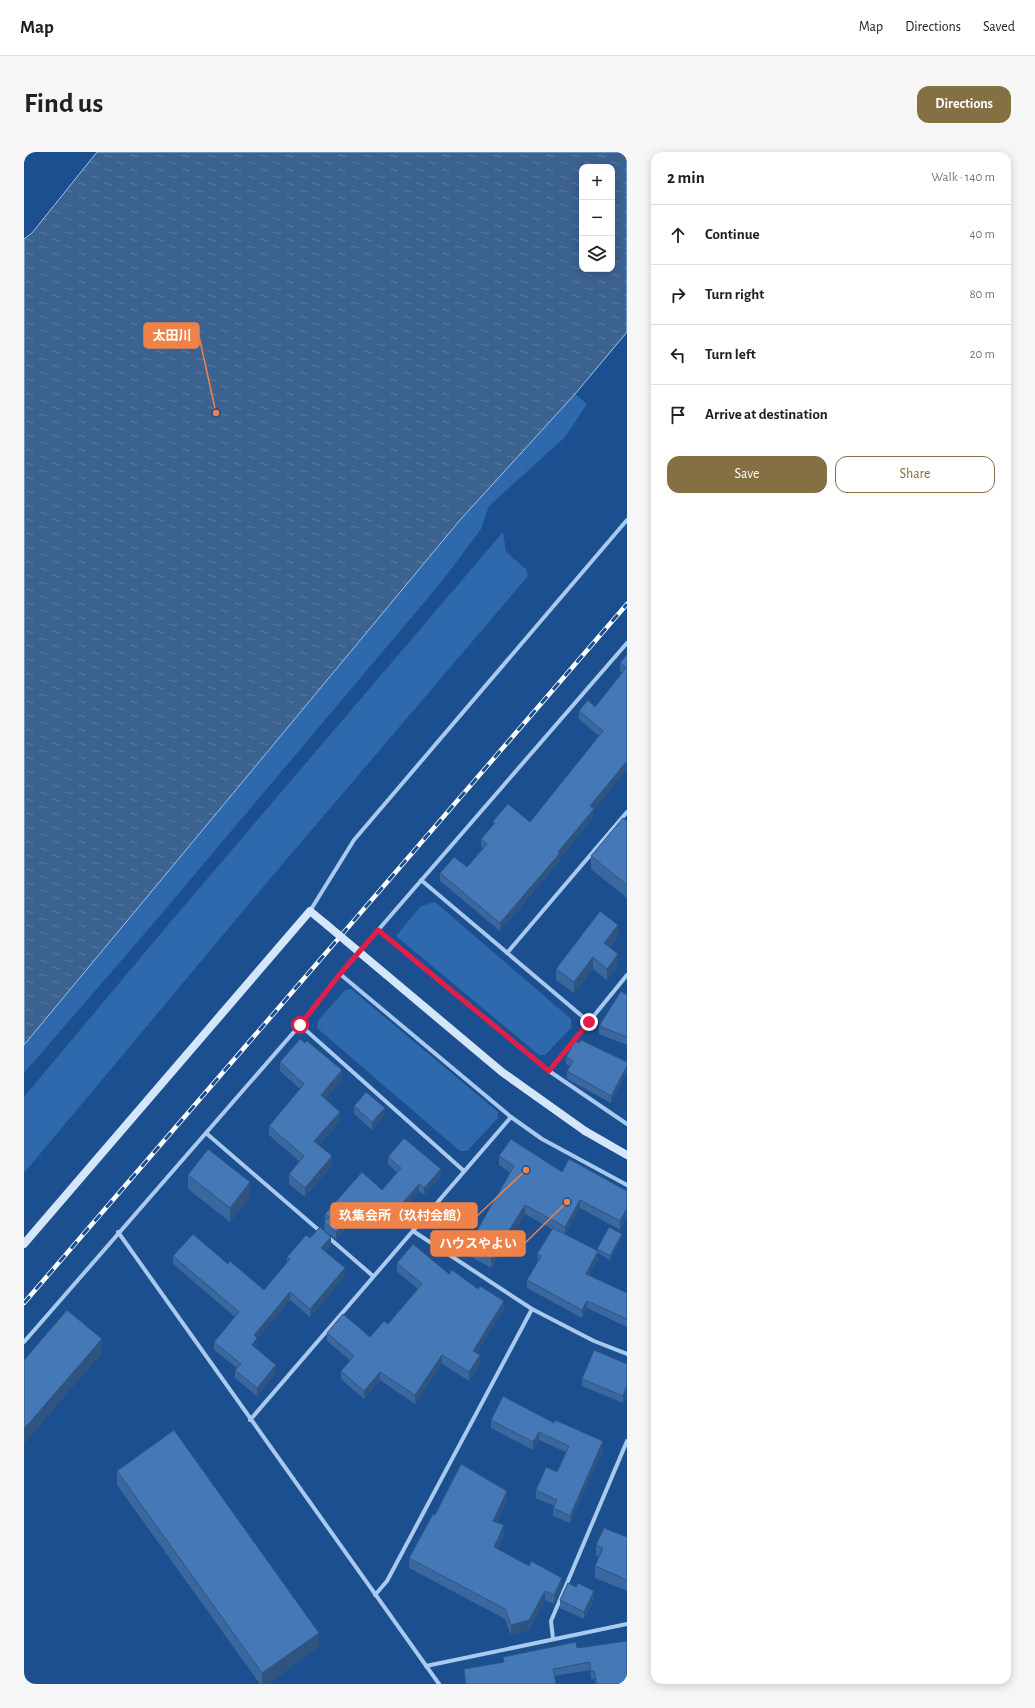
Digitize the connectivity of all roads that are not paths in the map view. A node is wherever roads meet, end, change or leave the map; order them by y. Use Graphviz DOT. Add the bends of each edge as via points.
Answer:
graph roads {
  1 [pos="627,520"];
  2 [pos="627,643"];
  3 [pos="627,812"];
  4 [pos="421,880"];
  5 [pos="310,911"];
  6 [pos="378,930"];
  7 [pos="507,953"];
  8 [pos="340,974"];
  9 [pos="626,978"];
  10 [pos="589,1022"];
  11 [pos="300,1025"];
  12 [pos="549,1071"];
  13 [pos="511,1117"];
  14 [pos="627,1124"];
  15 [pos="206,1132"];
  16 [pos="627,1155"];
  17 [pos="464,1171"];
  18 [pos="627,1185"];
  19 [pos="413,1231"];
  20 [pos="118,1232"];
  21 [pos="24,1244"];
  22 [pos="373,1276"];
  23 [pos="532,1309"];
  24 [pos="24,1342"];
  25 [pos="627,1354"];
  26 [pos="250,1420"];
  27 [pos="627,1441"];
  28 [pos="375,1594"];
  29 [pos="627,1624"];
  30 [pos="553,1639"];
  31 [pos="426,1666"];
  32 [pos="439,1684"];
  1 -- 5 [label="street" via="354,840"];
  2 -- 4 [label="street"];
  3 -- 7 [label="street"];
  4 -- 6 [label="street"];
  4 -- 7 [label="street"];
  5 -- 16 [label="street, bridge" via="502,1072 585,1131"];
  5 -- 21 [label="street"];
  6 -- 8 [label="street"];
  6 -- 12 [label="street"];
  7 -- 10 [label="street"];
  8 -- 11 [label="street"];
  8 -- 13 [label="street"];
  9 -- 10 [label="street"];
  10 -- 12 [label="street"];
  11 -- 15 [label="street"];
  11 -- 17 [label="street"];
  12 -- 14 [label="street"];
  13 -- 17 [label="street"];
  13 -- 18 [label="street" via="542,1139"];
  15 -- 20 [label="street"];
  15 -- 22 [label="street"];
  17 -- 19 [label="street"];
  19 -- 22 [label="street"];
  19 -- 23 [label="street"];
  20 -- 24 [label="street"];
  20 -- 26 [label="street"];
  22 -- 26 [label="street"];
  23 -- 25 [label="street" via="594,1341"];
  23 -- 28 [label="street" via="387,1581"];
  26 -- 28 [label="street"];
  27 -- 30 [label="street" via="551,1621"];
  28 -- 31 [label="street"];
  29 -- 30 [label="street"];
  30 -- 31 [label="street"];
  31 -- 32 [label="street"];
}
